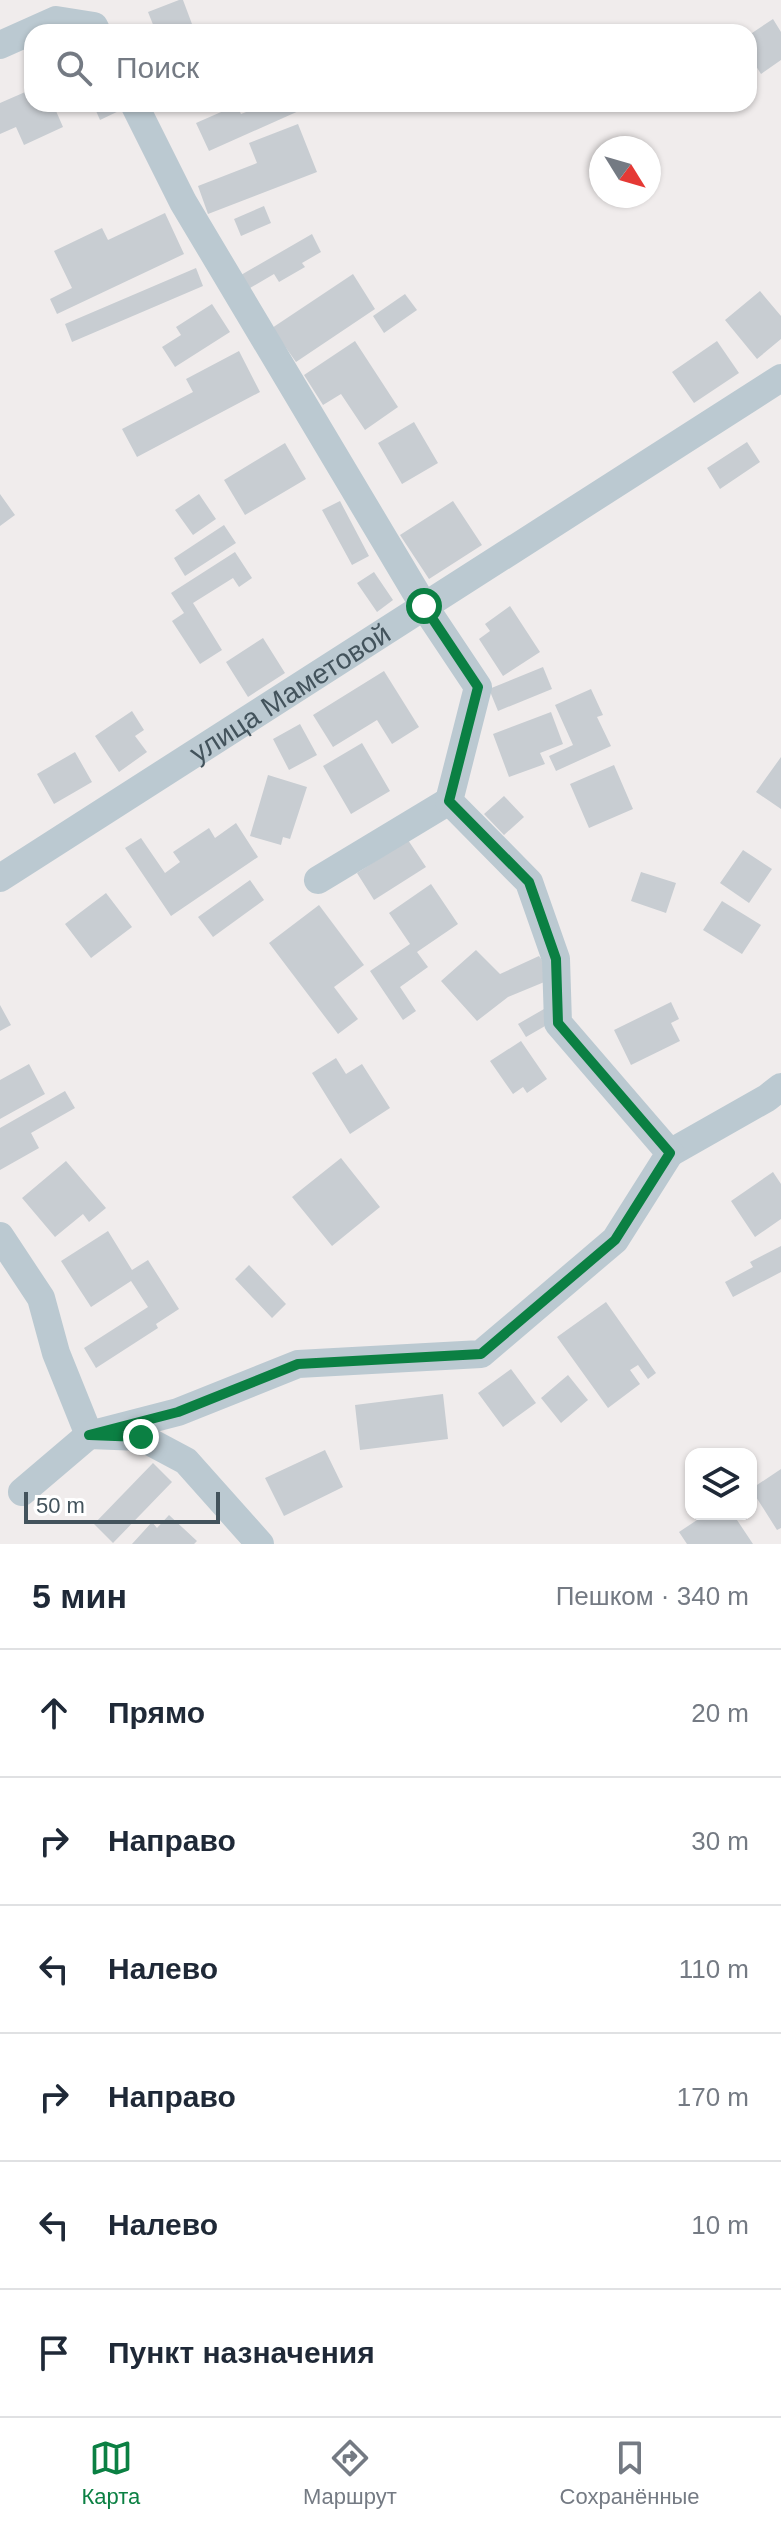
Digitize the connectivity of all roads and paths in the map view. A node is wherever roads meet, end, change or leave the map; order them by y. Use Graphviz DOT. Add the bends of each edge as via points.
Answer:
graph roads {
  1 [pos="47,24"];
  2 [pos="81,24"];
  3 [pos="24,34"];
  4 [pos="0,45"];
  5 [pos="138,112"];
  6 [pos="781,378"];
  7 [pos="424,606"];
  8 [pos="449,801"];
  9 [pos="0,878"];
  10 [pos="318,880"];
  11 [pos="781,1087"];
  12 [pos="670,1153"];
  13 [pos="0,1236"];
  14 [pos="89,1435"];
  15 [pos="22,1492"];
  16 [pos="260,1544"];
  1 -- 2 [label="street" via="56,20"];
  3 -- 4 [label="street"];
  5 -- 7 [label="street" via="183,202"];
  6 -- 7 [label="street, улица Маметовой"];
  7 -- 8 [label="street" via="478,687"];
  7 -- 9 [label="street, улица Маметовой"];
  8 -- 10 [label="street"];
  8 -- 12 [label="street" via="529,882 556,959 558,1023"];
  11 -- 12 [label="street"];
  12 -- 14 [label="street" via="615,1240 481,1354 298,1364 178,1412"];
  13 -- 14 [label="street" via="41,1298 56,1353"];
  14 -- 15 [label="street"];
  14 -- 16 [label="street" via="141,1437 186,1461"];
}
